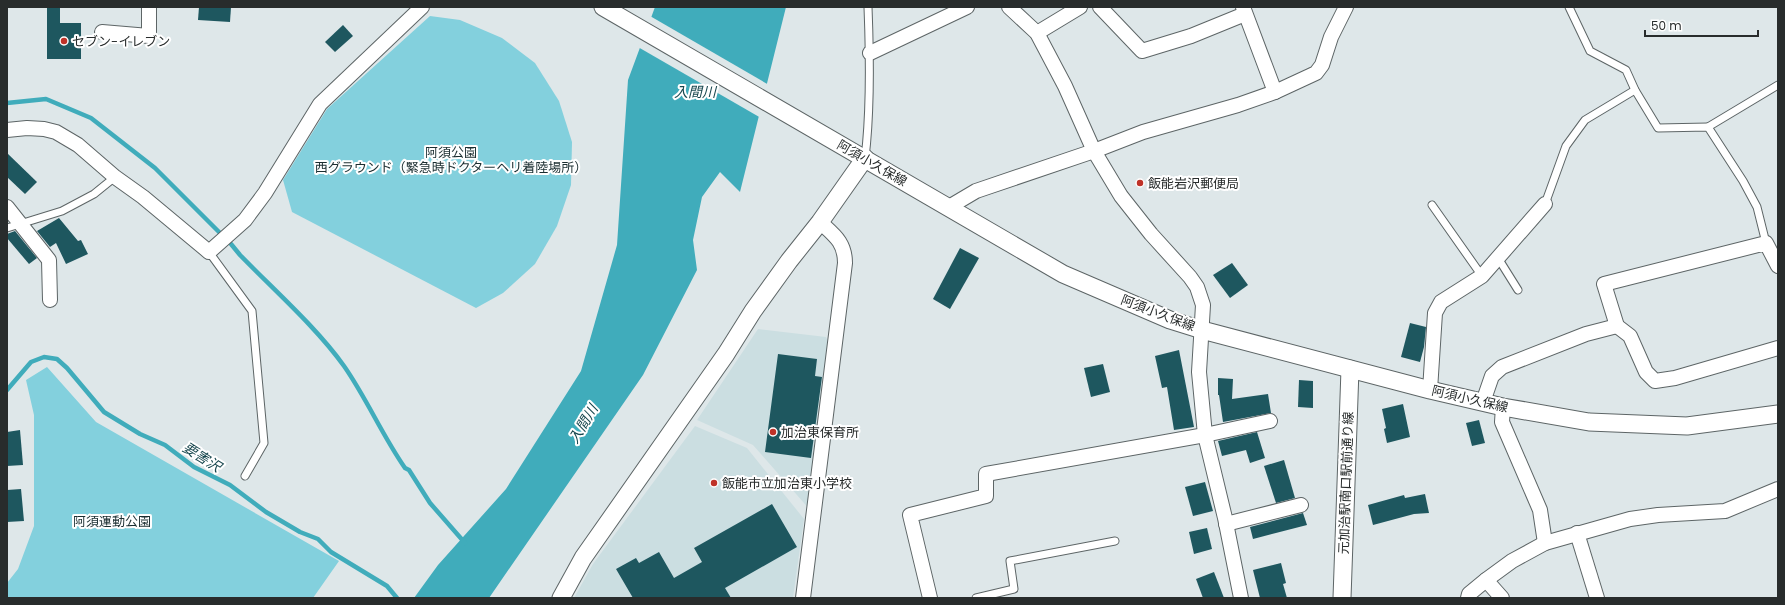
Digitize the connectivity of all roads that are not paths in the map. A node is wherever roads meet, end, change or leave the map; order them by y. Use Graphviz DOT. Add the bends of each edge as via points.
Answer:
graph roads {
  1 [pos="149,7"];
  2 [pos="422,7"];
  3 [pos="603,7"];
  4 [pos="868,7"];
  5 [pos="967,7"];
  6 [pos="1009,7"];
  7 [pos="1080,7"];
  8 [pos="1100,7"];
  9 [pos="1346,7"];
  10 [pos="1568,7"];
  11 [pos="1244,11"];
  12 [pos="102,32"];
  13 [pos="1037,33"];
  14 [pos="870,53"];
  15 [pos="1778,85"];
  16 [pos="1635,90"];
  17 [pos="1275,92"];
  18 [pos="1708,127"];
  19 [pos="7,130"];
  20 [pos="1094,151"];
  21 [pos="864,158"];
  22 [pos="116,177"];
  23 [pos="1545,204"];
  24 [pos="1432,205"];
  25 [pos="7,207"];
  26 [pos="949,207"];
  27 [pos="820,222"];
  28 [pos="13,225"];
  29 [pos="1766,243"];
  30 [pos="213,249"];
  31 [pos="1498,258"];
  32 [pos="1778,266"];
  33 [pos="1482,276"];
  34 [pos="1518,290"];
  35 [pos="50,300"];
  36 [pos="1617,326"];
  37 [pos="1202,330"];
  38 [pos="1778,348"];
  39 [pos="1350,369"];
  40 [pos="1430,390"];
  41 [pos="1483,402"];
  42 [pos="1503,407"];
  43 [pos="1778,414"];
  44 [pos="1270,421"];
  45 [pos="1205,435"];
  46 [pos="244,476"];
  47 [pos="1778,489"];
  48 [pos="1301,505"];
  49 [pos="1226,524"];
  50 [pos="1577,533"];
  51 [pos="1115,541"];
  52 [pos="1545,543"];
  53 [pos="1486,580"];
  54 [pos="561,598"];
  55 [pos="803,598"];
  56 [pos="930,598"];
  57 [pos="976,598"];
  58 [pos="1241,598"];
  59 [pos="1342,598"];
  60 [pos="1468,598"];
  61 [pos="1502,598"];
  62 [pos="1597,598"];
  1 -- 12 [label="street" via="150,36"];
  2 -- 30 [label="street" via="320,104 266,193 239,226"];
  3 -- 21 [label="street, 阿須小久保線"];
  4 -- 14 [label="lane"];
  5 -- 14 [label="street"];
  6 -- 13 [label="street"];
  7 -- 13 [label="street"];
  8 -- 11 [label="street" via="1142,51 1191,36"];
  9 -- 17 [label="street" via="1331,37 1320,70"];
  10 -- 16 [label="lane" via="1590,51 1626,70"];
  11 -- 17 [label="street"];
  13 -- 20 [label="street" via="1065,86"];
  14 -- 21 [label="lane"];
  15 -- 18 [label="lane"];
  16 -- 18 [label="lane" via="1658,128"];
  16 -- 23 [label="lane" via="1585,120 1566,146"];
  17 -- 20 [label="street" via="1143,132"];
  18 -- 29 [label="lane" via="1757,207"];
  19 -- 22 [label="street" via="27,128 56,132 78,145"];
  20 -- 26 [label="street" via="976,191"];
  20 -- 37 [label="street" via="1121,196 1197,288 1202,305"];
  21 -- 26 [label="street, 阿須小久保線"];
  21 -- 27 [label="street"];
  22 -- 28 [label="lane" via="94,194 62,211"];
  22 -- 30 [label="street"];
  23 -- 31 [label="street"];
  24 -- 33 [label="lane"];
  25 -- 28 [label="street"];
  26 -- 37 [label="street, 阿須小久保線" via="1063,274 1170,320"];
  27 -- 54 [label="street" via="789,261 583,558"];
  27 -- 55 [label="street" via="839,241 845,252 845,263"];
  28 -- 35 [label="street" via="49,260"];
  29 -- 32 [label="street"];
  29 -- 36 [label="street" via="1604,284"];
  30 -- 46 [label="lane" via="252,312 264,443"];
  31 -- 33 [label="street"];
  31 -- 34 [label="lane"];
  33 -- 40 [label="street" via="1441,302 1435,313"];
  36 -- 38 [label="street" via="1630,336 1646,372 1655,381 1675,378"];
  36 -- 41 [label="street" via="1586,334 1502,367 1492,376"];
  37 -- 39 [label="street, 阿須小久保線"];
  37 -- 45 [label="street" via="1199,372"];
  39 -- 40 [label="street, 阿須小久保線"];
  39 -- 59 [label="street, 元加治駅南口駅前通り線"];
  40 -- 41 [label="street, 阿須小久保線"];
  41 -- 42 [label="street, 阿須小久保線"];
  42 -- 43 [label="street, 阿須小久保線" via="1589,422 1687,426"];
  42 -- 52 [label="street" via="1502,422 1540,510"];
  44 -- 45 [label="street"];
  45 -- 49 [label="street"];
  45 -- 56 [label="street" via="986,474 986,496 910,515"];
  47 -- 50 [label="street" via="1725,511 1630,518"];
  48 -- 49 [label="street"];
  49 -- 58 [label="street"];
  50 -- 52 [label="street"];
  50 -- 62 [label="street"];
  51 -- 57 [label="lane" via="1010,560 1014,589"];
  52 -- 53 [label="street" via="1512,561"];
  53 -- 60 [label="street" via="1469,594"];
  53 -- 61 [label="street"];
}
